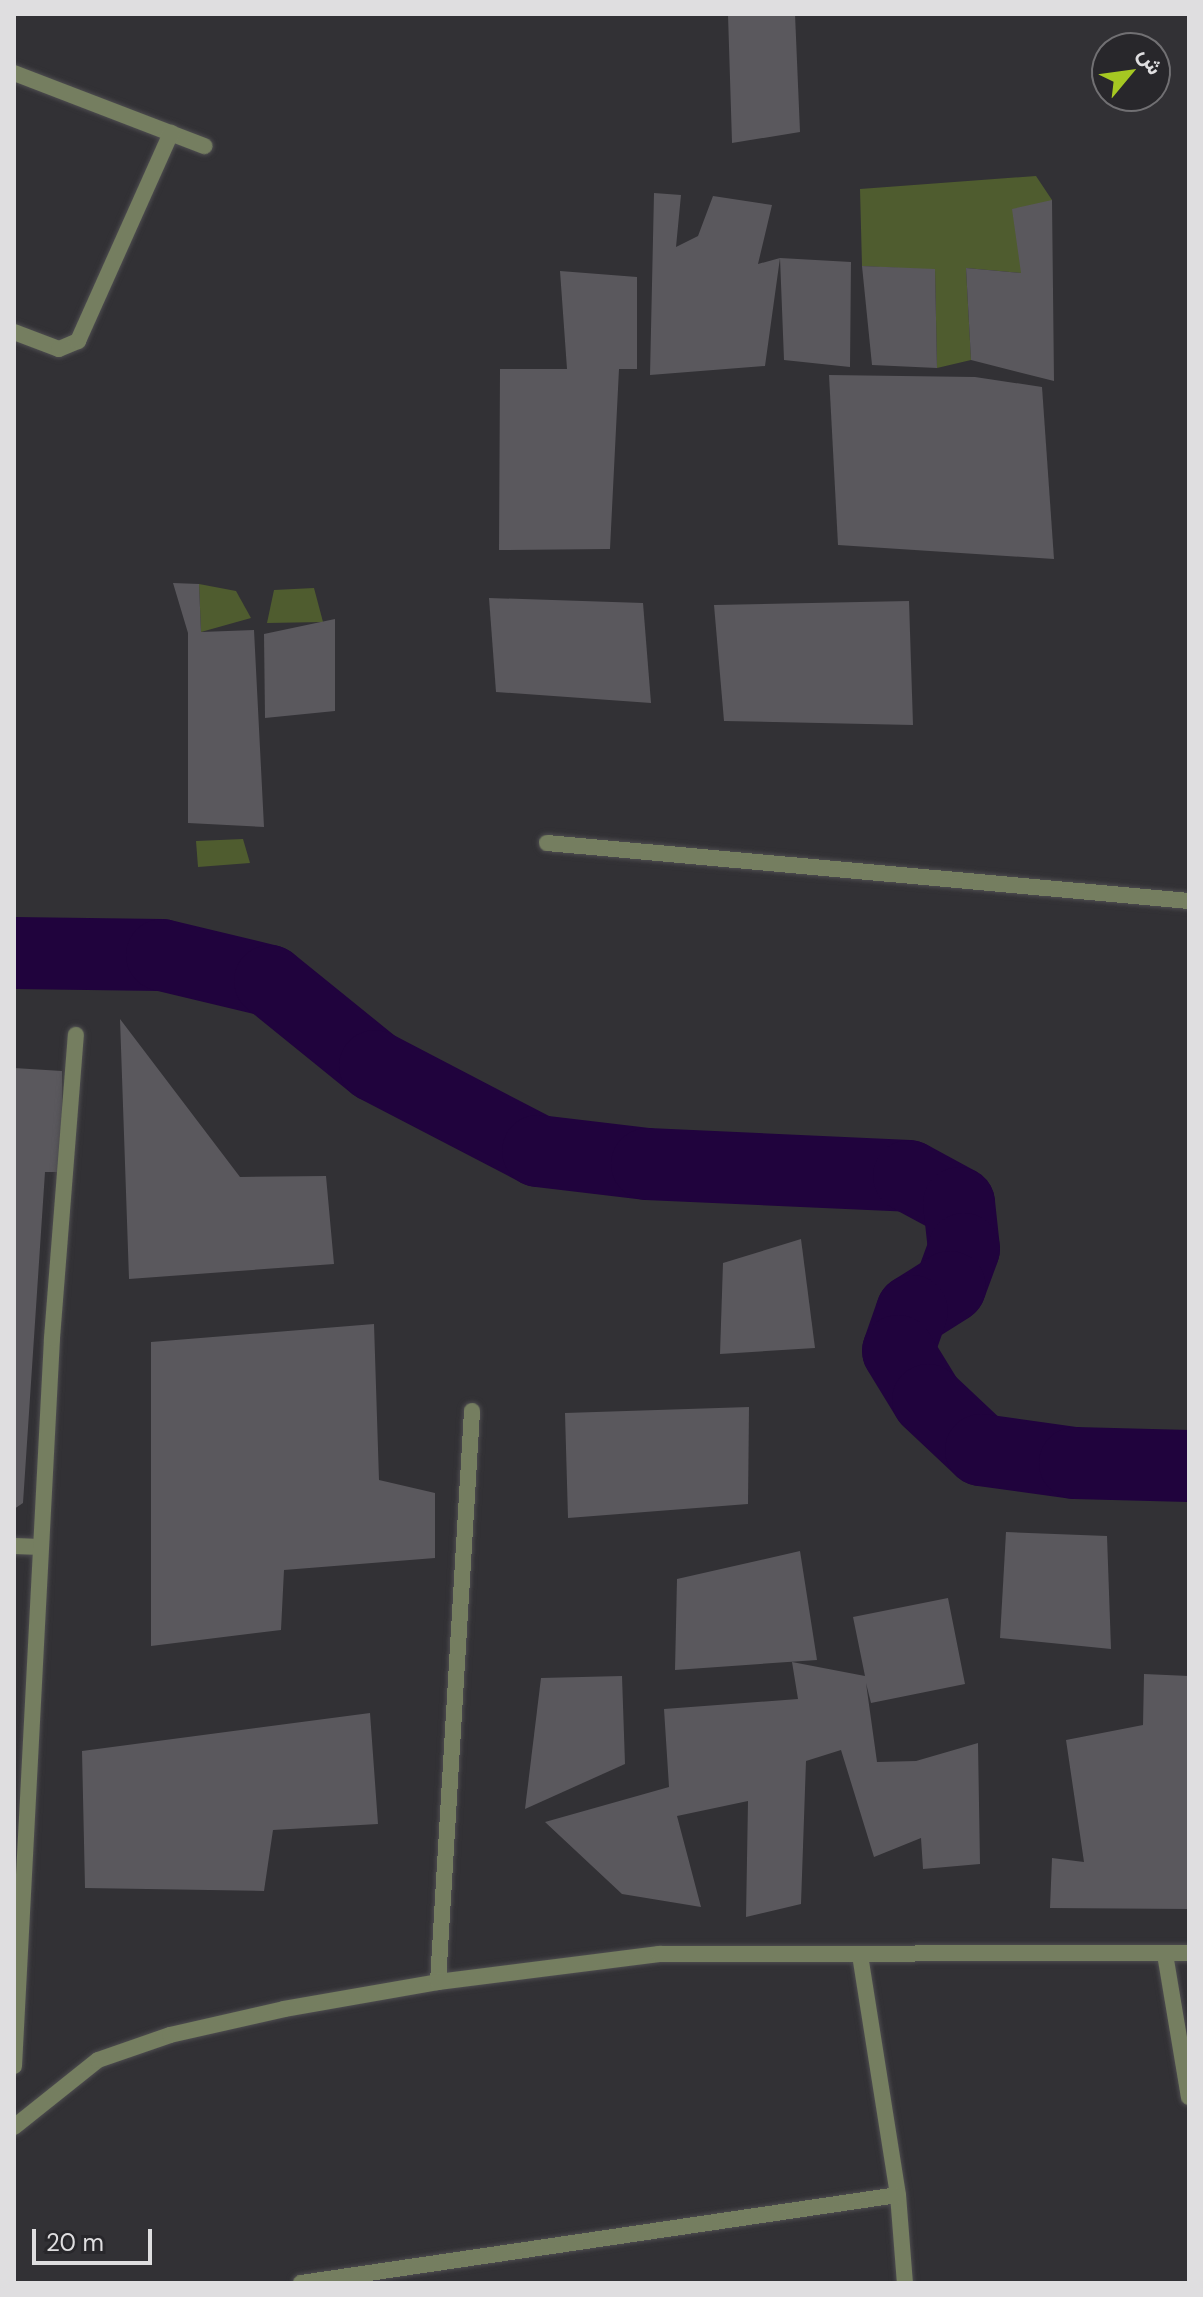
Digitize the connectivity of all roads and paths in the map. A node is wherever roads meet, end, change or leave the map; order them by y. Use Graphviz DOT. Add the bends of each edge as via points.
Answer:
graph roads {
  1 [pos="14,73"];
  2 [pos="171,133"];
  3 [pos="204,146"];
  4 [pos="14,332"];
  5 [pos="547,843"];
  6 [pos="1189,901"];
  7 [pos="76,1035"];
  8 [pos="472,1411"];
  9 [pos="14,1546"];
  10 [pos="41,1547"];
  11 [pos="1189,1953"];
  12 [pos="1165,1954"];
  13 [pos="860,1955"];
  14 [pos="438,1982"];
  15 [pos="14,2066"];
  16 [pos="1189,2097"];
  17 [pos="14,2127"];
  18 [pos="898,2195"];
  19 [pos="301,2283"];
  20 [pos="905,2283"];
  1 -- 2 [label="street"];
  2 -- 3 [label="street"];
  2 -- 4 [label="street" via="78,341 59,349"];
  5 -- 6 [label="street"];
  7 -- 10 [label="street"];
  8 -- 14 [label="street"];
  9 -- 10 [label="street"];
  10 -- 15 [label="street"];
  11 -- 12 [label="street"];
  12 -- 13 [label="street"];
  12 -- 16 [label="street"];
  13 -- 14 [label="street" via="659,1954"];
  13 -- 18 [label="street"];
  14 -- 17 [label="street" via="170,2035 98,2060"];
  18 -- 19 [label="street"];
  18 -- 20 [label="street"];
}
